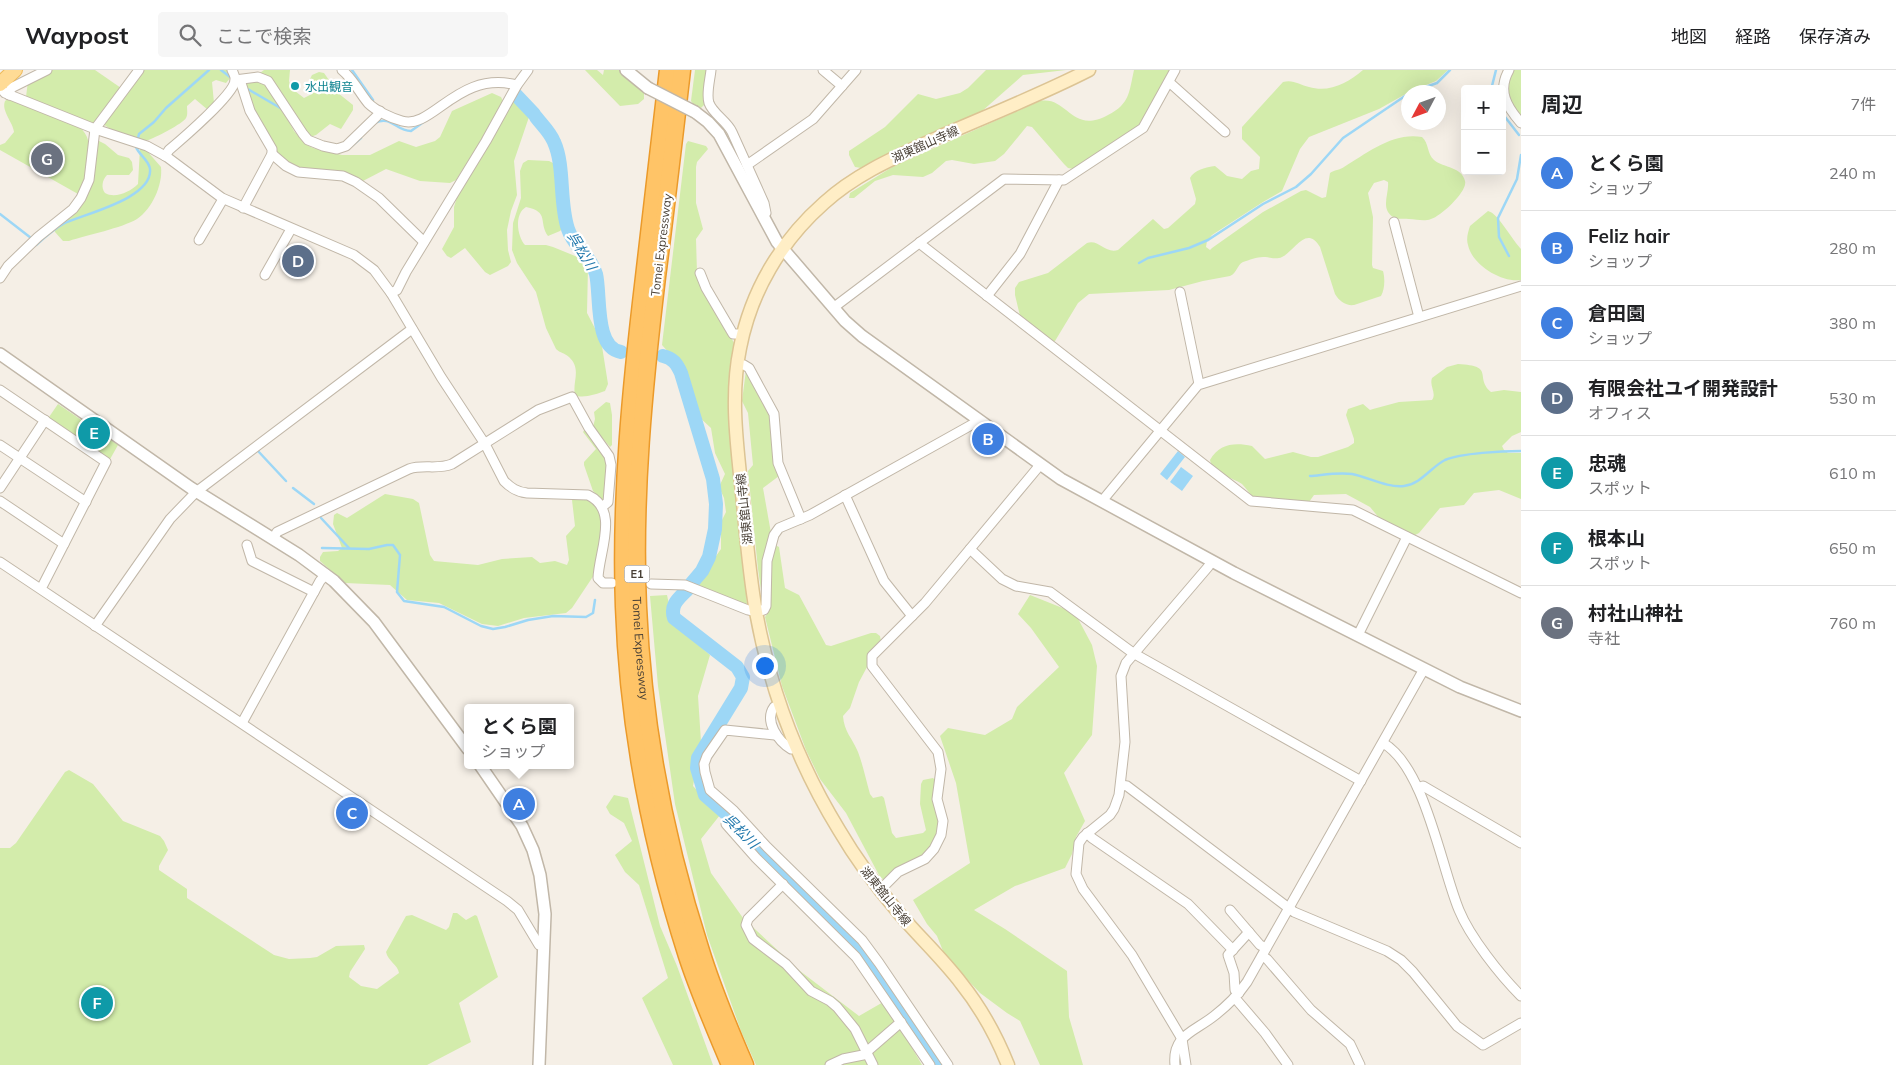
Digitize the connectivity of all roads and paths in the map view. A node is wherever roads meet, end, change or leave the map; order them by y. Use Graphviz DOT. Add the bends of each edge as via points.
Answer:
graph roads {
  1 [pos="15,70"];
  2 [pos="47,70"];
  3 [pos="140,70"];
  4 [pos="232,70"];
  5 [pos="342,70"];
  6 [pos="528,70"];
  7 [pos="626,70"];
  8 [pos="668,70"];
  9 [pos="682,70"];
  10 [pos="711,70"];
  11 [pos="823,70"];
  12 [pos="856,70"];
  13 [pos="1089,70"];
  14 [pos="1175,70"];
  15 [pos="1509,70"];
  16 [pos="238,80"];
  17 [pos="1168,82"];
  18 [pos="517,85"];
  19 [pos="842,86"];
  20 [pos="3,89"];
  21 [pos="380,111"];
  22 [pos="1521,123"];
  23 [pos="95,130"];
  24 [pos="1225,132"];
  25 [pos="272,154"];
  26 [pos="165,156"];
  27 [pos="747,165"];
  28 [pos="1059,180"];
  29 [pos="223,199"];
  30 [pos="243,208"];
  31 [pos="762,215"];
  32 [pos="1394,222"];
  33 [pos="291,229"];
  34 [pos="199,240"];
  35 [pos="424,242"];
  36 [pos="920,242"];
  37 [pos="782,249"];
  38 [pos="700,273"];
  39 [pos="265,276"];
  40 [pos="0,278"];
  41 [pos="1521,286"];
  42 [pos="1180,292"];
  43 [pos="391,293"];
  44 [pos="987,296"];
  45 [pos="833,308"];
  46 [pos="1419,317"];
  47 [pos="412,329"];
  48 [pos="743,334"];
  49 [pos="0,354"];
  50 [pos="737,364"];
  51 [pos="1199,384"];
  52 [pos="0,390"];
  53 [pos="977,419"];
  54 [pos="45,420"];
  55 [pos="1160,430"];
  56 [pos="485,444"];
  57 [pos="0,445"];
  58 [pos="19,458"];
  59 [pos="1040,465"];
  60 [pos="0,488"];
  61 [pos="196,492"];
  62 [pos="845,495"];
  63 [pos="0,501"];
  64 [pos="1102,501"];
  65 [pos="86,502"];
  66 [pos="602,506"];
  67 [pos="801,519"];
  68 [pos="1407,536"];
  69 [pos="273,539"];
  70 [pos="64,544"];
  71 [pos="247,545"];
  72 [pos="970,550"];
  73 [pos="1212,561"];
  74 [pos="0,562"];
  75 [pos="326,574"];
  76 [pos="612,583"];
  77 [pos="651,584"];
  78 [pos="42,585"];
  79 [pos="314,592"];
  80 [pos="1521,593"];
  81 [pos="756,612"];
  82 [pos="912,616"];
  83 [pos="95,626"];
  84 [pos="1358,636"];
  85 [pos="1133,653"];
  86 [pos="1424,669"];
  87 [pos="780,705"];
  88 [pos="1521,711"];
  89 [pos="242,723"];
  90 [pos="775,735"];
  91 [pos="1383,743"];
  92 [pos="464,744"];
  93 [pos="796,747"];
  94 [pos="483,769"];
  95 [pos="1361,781"];
  96 [pos="1121,785"];
  97 [pos="1418,788"];
  98 [pos="726,824"];
  99 [pos="1087,833"];
  100 [pos="1521,843"];
  101 [pos="783,884"];
  102 [pos="880,890"];
  103 [pos="1289,908"];
  104 [pos="1230,910"];
  105 [pos="840,920"];
  106 [pos="831,930"];
  107 [pos="1250,932"];
  108 [pos="544,945"];
  109 [pos="1233,950"];
  110 [pos="1264,952"];
  111 [pos="1237,995"];
  112 [pos="1521,996"];
  113 [pos="901,1022"];
  114 [pos="1521,1023"];
  115 [pos="1182,1039"];
  116 [pos="867,1052"];
  117 [pos="539,1065"];
  118 [pos="730,1065"];
  119 [pos="745,1065"];
  120 [pos="830,1065"];
  121 [pos="873,1065"];
  122 [pos="930,1065"];
  123 [pos="948,1065"];
  124 [pos="1008,1065"];
  125 [pos="1175,1065"];
  126 [pos="1186,1065"];
  127 [pos="1288,1065"];
  128 [pos="1360,1065"];
  1 -- 20 [label="main road"];
  2 -- 20 [label="street" via="12,88"];
  3 -- 23 [label="street"];
  4 -- 16 [label="street"];
  5 -- 21 [label="street" via="370,104"];
  6 -- 18 [label="street"];
  7 -- 31 [label="street, bridge" via="648,88 708,122 719,134"];
  8 -- 118 [label="highway, Tomei Expressway / E1" via="630,410 624,498 624,608 633,712 657,847 688,958"];
  9 -- 119 [label="highway, Tomei Expressway / E1" via="643,411 638,498 638,606 647,711 670,843 701,953"];
  10 -- 27 [label="street" via="710,105 730,128"];
  11 -- 19 [label="street"];
  12 -- 19 [label="street"];
  13 -- 37 [label="main road, 湖東舘山寺線" via="873,168 826,201"];
  14 -- 17 [label="street"];
  15 -- 22 [label="street" via="1503,86 1504,97"];
  16 -- 21 [label="street" via="251,77 271,83 303,134 315,143 331,148 350,144"];
  16 -- 25 [label="street"];
  16 -- 26 [label="street" via="216,107"];
  17 -- 24 [label="street"];
  17 -- 28 [label="street" via="1143,128 1064,180"];
  18 -- 21 [label="street" via="496,76 469,81 413,122 404,122"];
  18 -- 35 [label="street"];
  19 -- 27 [label="street" via="813,119"];
  20 -- 23 [label="street"];
  23 -- 26 [label="street" via="136,142"];
  23 -- 40 [label="street" via="88,180 81,198 73,209 8,266"];
  25 -- 30 [label="street"];
  25 -- 35 [label="street" via="298,172 343,176 356,182 379,198"];
  26 -- 29 [label="street"];
  27 -- 31 [label="street" via="764,203 766,213"];
  28 -- 36 [label="street" via="1004,179"];
  28 -- 44 [label="street" via="1020,254"];
  29 -- 30 [label="street"];
  29 -- 34 [label="street"];
  30 -- 33 [label="street"];
  31 -- 37 [label="street"];
  32 -- 46 [label="street"];
  33 -- 39 [label="street"];
  33 -- 43 [label="street" via="361,259"];
  35 -- 43 [label="street" via="396,290"];
  36 -- 44 [label="street"];
  36 -- 45 [label="street"];
  37 -- 45 [label="street"];
  37 -- 48 [label="main road, 湖東舘山寺線" via="759,290"];
  38 -- 48 [label="street" via="733,334"];
  41 -- 46 [label="street"];
  42 -- 51 [label="street"];
  43 -- 47 [label="street"];
  44 -- 55 [label="street"];
  45 -- 53 [label="street" via="862,336"];
  46 -- 51 [label="street"];
  47 -- 56 [label="street"];
  47 -- 61 [label="street"];
  48 -- 50 [label="main road, 湖東舘山寺線"];
  49 -- 61 [label="street"];
  50 -- 67 [label="street" via="749,368 772,407 778,463"];
  50 -- 81 [label="main road, 湖東舘山寺線" via="735,426"];
  51 -- 55 [label="street"];
  52 -- 54 [label="street"];
  53 -- 59 [label="street"];
  53 -- 62 [label="street"];
  54 -- 58 [label="street"];
  54 -- 65 [label="street" via="106,462"];
  55 -- 64 [label="street"];
  55 -- 68 [label="street" via="1251,501 1353,510"];
  56 -- 66 [label="street" via="504,481 514,490 581,494"];
  56 -- 66 [label="street" via="538,410 572,397 590,428 612,453 608,502"];
  56 -- 69 [label="street" via="447,466 409,469 277,532"];
  57 -- 58 [label="street"];
  58 -- 60 [label="street"];
  58 -- 65 [label="street"];
  59 -- 64 [label="street"];
  59 -- 72 [label="street"];
  61 -- 69 [label="street"];
  61 -- 83 [label="street" via="170,519"];
  62 -- 67 [label="street"];
  62 -- 82 [label="street" via="884,581"];
  63 -- 70 [label="street"];
  64 -- 73 [label="street"];
  65 -- 70 [label="street"];
  66 -- 76 [label="street" via="606,519 598,578 603,583"];
  67 -- 81 [label="street" via="776,531 767,561 766,608"];
  68 -- 80 [label="street"];
  68 -- 84 [label="street"];
  69 -- 75 [label="street"];
  70 -- 78 [label="street"];
  71 -- 79 [label="street" via="252,561"];
  72 -- 82 [label="street"];
  72 -- 85 [label="street" via="1002,579 1016,586 1050,592"];
  73 -- 84 [label="street"];
  73 -- 85 [label="street"];
  74 -- 83 [label="street"];
  75 -- 79 [label="street"];
  75 -- 92 [label="street" via="374,622"];
  77 -- 81 [label="street" via="685,585"];
  79 -- 89 [label="street"];
  81 -- 87 [label="main road, 湖東舘山寺線"];
  82 -- 102 [label="street" via="872,656 872,666 938,752 941,768 937,799 943,828 930,854 898,872"];
  83 -- 89 [label="street"];
  84 -- 86 [label="street"];
  85 -- 95 [label="street"];
  85 -- 96 [label="street" via="1121,676 1125,742"];
  86 -- 88 [label="street"];
  86 -- 91 [label="street"];
  87 -- 90 [label="street" via="774,706 771,714"];
  87 -- 93 [label="main road, 湖東舘山寺線"];
  89 -- 108 [label="street" via="508,901 518,910 539,945"];
  90 -- 93 [label="street" via="791,749"];
  90 -- 105 [label="street" via="725,730 705,760 708,785"];
  91 -- 95 [label="street"];
  91 -- 97 [label="street" via="1397,756"];
  93 -- 102 [label="main road, 湖東舘山寺線" via="838,829"];
  94 -- 108 [label="street" via="515,815 533,850 544,901"];
  95 -- 103 [label="street"];
  96 -- 99 [label="street" via="1114,809"];
  96 -- 103 [label="street" via="1127,786"];
  97 -- 100 [label="street" via="1423,786"];
  97 -- 112 [label="street" via="1462,918"];
  98 -- 101 [label="street"];
  99 -- 109 [label="street" via="1188,904"];
  99 -- 115 [label="street" via="1077,851 1078,882 1132,955"];
  101 -- 106 [label="street"];
  101 -- 116 [label="street" via="748,919 748,932 812,991 834,1004 855,1029"];
  102 -- 124 [label="main road, 湖東舘山寺線" via="971,996 988,1022"];
  103 -- 110 [label="street"];
  103 -- 114 [label="street" via="1401,960 1457,1026 1483,1045"];
  104 -- 107 [label="street"];
  105 -- 106 [label="street"];
  105 -- 123 [label="street" via="874,955"];
  106 -- 113 [label="street" via="862,964"];
  107 -- 109 [label="street"];
  107 -- 110 [label="street"];
  108 -- 117 [label="street"];
  109 -- 111 [label="street" via="1228,955"];
  110 -- 111 [label="street"];
  110 -- 128 [label="street" via="1311,1010 1350,1044"];
  111 -- 115 [label="street"];
  111 -- 127 [label="street"];
  113 -- 116 [label="street"];
  113 -- 122 [label="street"];
  115 -- 125 [label="street" via="1174,1052"];
  115 -- 126 [label="street"];
  116 -- 120 [label="street"];
  116 -- 121 [label="street"];
}
